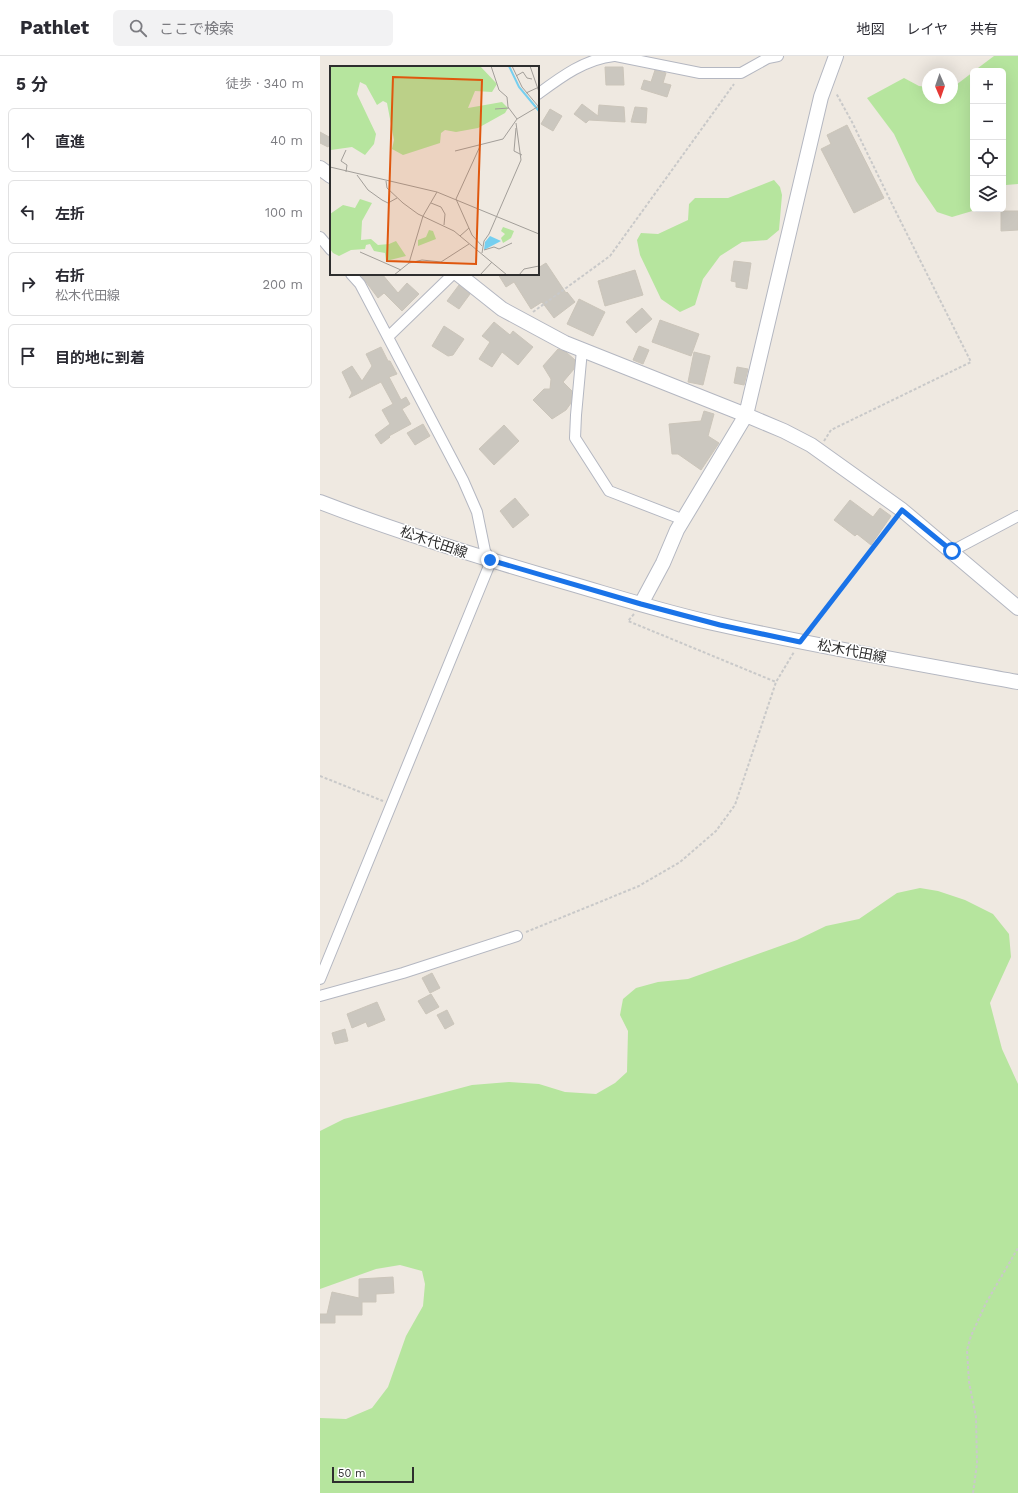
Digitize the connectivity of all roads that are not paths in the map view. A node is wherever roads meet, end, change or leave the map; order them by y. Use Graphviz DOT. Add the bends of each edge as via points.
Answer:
graph roads {
  1 [pos="615,56"];
  2 [pos="778,56"];
  3 [pos="836,56"];
  4 [pos="539,93"];
  5 [pos="320,168"];
  6 [pos="330,175"];
  7 [pos="320,238"];
  8 [pos="330,249"];
  9 [pos="352,275"];
  10 [pos="452,275"];
  11 [pos="459,275"];
  12 [pos="388,337"];
  13 [pos="582,350"];
  14 [pos="746,415"];
  15 [pos="320,502"];
  16 [pos="1018,516"];
  17 [pos="684,520"];
  18 [pos="952,551"];
  19 [pos="490,560"];
  20 [pos="641,604"];
  21 [pos="1018,608"];
  22 [pos="1018,682"];
  23 [pos="517,936"];
  24 [pos="320,979"];
  25 [pos="320,996"];
  1 -- 2 [label="street" via="700,73 741,73 768,58"];
  1 -- 4 [label="street" via="591,61 558,79"];
  3 -- 14 [label="street" via="821,97"];
  5 -- 6 [label="street"];
  7 -- 8 [label="street"];
  9 -- 12 [label="street" via="360,284"];
  10 -- 12 [label="street"];
  11 -- 13 [label="street" via="502,309"];
  12 -- 19 [label="street" via="463,480 477,512 485,551"];
  13 -- 14 [label="street"];
  13 -- 17 [label="street" via="576,438 608,491"];
  14 -- 17 [label="street"];
  14 -- 18 [label="street" via="811,444 902,510"];
  15 -- 19 [label="street, 松木代田線"];
  16 -- 18 [label="street"];
  17 -- 20 [label="street"];
  18 -- 21 [label="street"];
  19 -- 20 [label="street, 松木代田線"];
  19 -- 24 [label="street"];
  20 -- 22 [label="street, 松木代田線" via="720,625 800,642"];
  23 -- 25 [label="street" via="403,973"];
}
